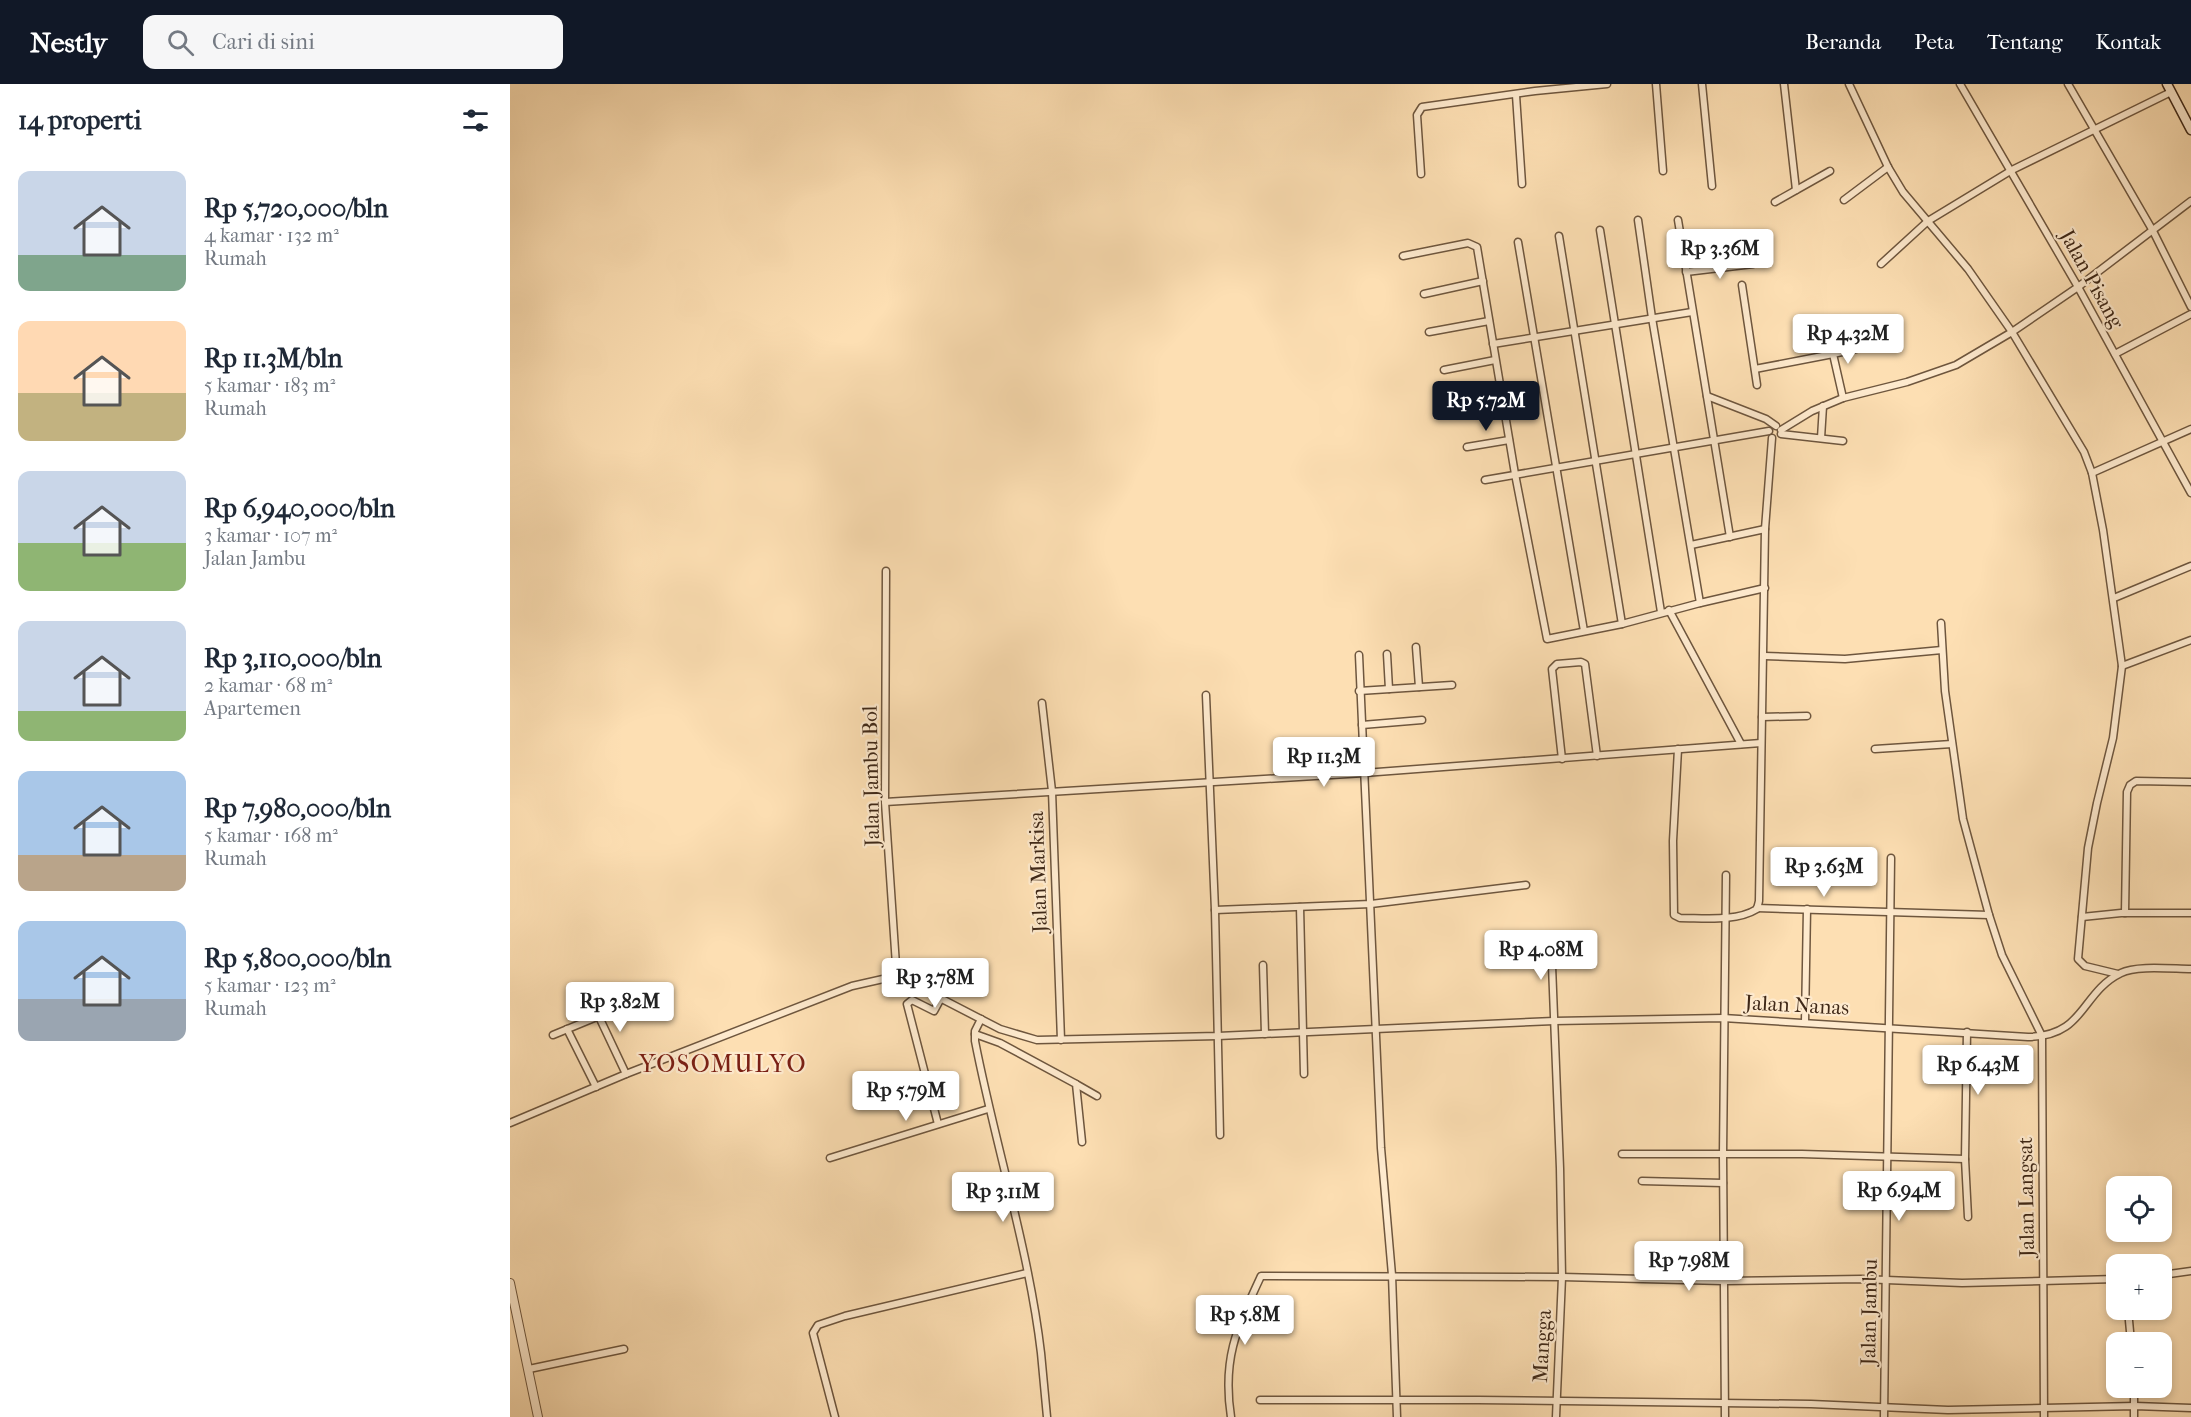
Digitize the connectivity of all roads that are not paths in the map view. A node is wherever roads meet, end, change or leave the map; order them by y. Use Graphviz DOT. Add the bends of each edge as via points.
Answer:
graph roads {
  1 [pos="1607,84"];
  2 [pos="1656,84"];
  3 [pos="1702,84"];
  4 [pos="1784,84"];
  5 [pos="1849,84"];
  6 [pos="1960,84"];
  7 [pos="2068,84"];
  8 [pos="1535,87"];
  9 [pos="2169,88"];
  10 [pos="1516,95"];
  11 [pos="2093,129"];
  12 [pos="2191,130"];
  13 [pos="1888,167"];
  14 [pos="2012,170"];
  15 [pos="1663,171"];
  16 [pos="1830,171"];
  17 [pos="1421,174"];
  18 [pos="1522,184"];
  19 [pos="1712,186"];
  20 [pos="1797,190"];
  21 [pos="1844,200"];
  22 [pos="2191,201"];
  23 [pos="1775,202"];
  24 [pos="1638,220"];
  25 [pos="1678,220"];
  26 [pos="1928,221"];
  27 [pos="1600,230"];
  28 [pos="2153,231"];
  29 [pos="1559,236"];
  30 [pos="1518,242"];
  31 [pos="1403,256"];
  32 [pos="1753,264"];
  33 [pos="1881,264"];
  34 [pos="1686,272"];
  35 [pos="1483,281"];
  36 [pos="1742,285"];
  37 [pos="2078,287"];
  38 [pos="1424,294"];
  39 [pos="2191,307"];
  40 [pos="1692,312"];
  41 [pos="2191,314"];
  42 [pos="1652,318"];
  43 [pos="1489,321"];
  44 [pos="1613,325"];
  45 [pos="1574,330"];
  46 [pos="1429,332"];
  47 [pos="2012,332"];
  48 [pos="1533,337"];
  49 [pos="1493,345"];
  50 [pos="1873,345"];
  51 [pos="1833,354"];
  52 [pos="2115,354"];
  53 [pos="1495,360"];
  54 [pos="1755,369"];
  55 [pos="1444,370"];
  56 [pos="1757,385"];
  57 [pos="1707,396"];
  58 [pos="1843,399"];
  59 [pos="1503,401"];
  60 [pos="1823,406"];
  61 [pos="1452,410"];
  62 [pos="2191,429"];
  63 [pos="1779,430"];
  64 [pos="1771,434"];
  65 [pos="1821,438"];
  66 [pos="1509,440"];
  67 [pos="1843,441"];
  68 [pos="1715,442"];
  69 [pos="2164,442"];
  70 [pos="1467,447"];
  71 [pos="1674,449"];
  72 [pos="1635,454"];
  73 [pos="1595,461"];
  74 [pos="1556,468"];
  75 [pos="2092,473"];
  76 [pos="1515,474"];
  77 [pos="1485,480"];
  78 [pos="2191,493"];
  79 [pos="1765,529"];
  80 [pos="1730,537"];
  81 [pos="1691,545"];
  82 [pos="2191,566"];
  83 [pos="886,571"];
  84 [pos="1765,588"];
  85 [pos="2114,598"];
  86 [pos="1700,603"];
  87 [pos="1669,610"];
  88 [pos="1661,612"];
  89 [pos="1941,623"];
  90 [pos="1622,624"];
  91 [pos="1584,631"];
  92 [pos="2191,640"];
  93 [pos="1416,647"];
  94 [pos="1942,650"];
  95 [pos="1387,654"];
  96 [pos="1359,655"];
  97 [pos="1764,656"];
  98 [pos="2122,666"];
  99 [pos="1452,685"];
  100 [pos="1419,687"];
  101 [pos="1389,689"];
  102 [pos="1359,691"];
  103 [pos="1206,695"];
  104 [pos="1042,703"];
  105 [pos="1807,716"];
  106 [pos="1762,717"];
  107 [pos="1422,720"];
  108 [pos="1362,726"];
  109 [pos="1761,742"];
  110 [pos="1741,744"];
  111 [pos="1952,744"];
  112 [pos="1678,749"];
  113 [pos="1875,749"];
  114 [pos="1598,756"];
  115 [pos="1562,759"];
  116 [pos="1364,773"];
  117 [pos="2191,782"];
  118 [pos="1209,783"];
  119 [pos="1052,791"];
  120 [pos="885,802"];
  121 [pos="1891,858"];
  122 [pos="1726,875"];
  123 [pos="1527,885"];
  124 [pos="1371,904"];
  125 [pos="1300,907"];
  126 [pos="1757,909"];
  127 [pos="1807,909"];
  128 [pos="1215,910"];
  129 [pos="1890,911"];
  130 [pos="2125,913"];
  131 [pos="2191,913"];
  132 [pos="1989,915"];
  133 [pos="2082,916"];
  134 [pos="1725,917"];
  135 [pos="1551,940"];
  136 [pos="1263,966"];
  137 [pos="2191,969"];
  138 [pos="2118,974"];
  139 [pos="897,980"];
  140 [pos="941,998"];
  141 [pos="592,1002"];
  142 [pos="598,1016"];
  143 [pos="1723,1018"];
  144 [pos="1554,1021"];
  145 [pos="1805,1022"];
  146 [pos="977,1027"];
  147 [pos="1887,1027"];
  148 [pos="567,1029"];
  149 [pos="1376,1030"];
  150 [pos="1967,1032"];
  151 [pos="1302,1033"];
  152 [pos="1265,1034"];
  153 [pos="553,1035"];
  154 [pos="1218,1036"];
  155 [pos="2042,1036"];
  156 [pos="1061,1040"];
  157 [pos="626,1074"];
  158 [pos="1304,1074"];
  159 [pos="1076,1084"];
  160 [pos="596,1087"];
  161 [pos="1097,1096"];
  162 [pos="988,1109"];
  163 [pos="510,1123"];
  164 [pos="938,1124"];
  165 [pos="1220,1135"];
  166 [pos="1082,1142"];
  167 [pos="1622,1154"];
  168 [pos="1723,1155"];
  169 [pos="1888,1155"];
  170 [pos="830,1158"];
  171 [pos="1965,1159"];
  172 [pos="1642,1181"];
  173 [pos="1723,1183"];
  174 [pos="1038,1190"];
  175 [pos="1010,1200"];
  176 [pos="1968,1217"];
  177 [pos="2191,1271"];
  178 [pos="1027,1273"];
  179 [pos="2172,1274"];
  180 [pos="1392,1275"];
  181 [pos="1562,1277"];
  182 [pos="2106,1279"];
  183 [pos="1885,1280"];
  184 [pos="2043,1280"];
  185 [pos="1724,1281"];
  186 [pos="510,1283"];
  187 [pos="624,1349"];
  188 [pos="529,1369"];
  189 [pos="2134,1398"];
  190 [pos="1260,1400"];
  191 [pos="1396,1400"];
  192 [pos="1556,1402"];
  193 [pos="1725,1404"];
  194 [pos="2134,1406"];
  195 [pos="1884,1408"];
  196 [pos="2191,1408"];
  197 [pos="2043,1409"];
  198 [pos="538,1417"];
  199 [pos="835,1417"];
  200 [pos="1047,1417"];
  201 [pos="1231,1417"];
  202 [pos="1397,1417"];
  203 [pos="1556,1417"];
  204 [pos="1725,1417"];
  205 [pos="1884,1417"];
  206 [pos="2044,1417"];
  207 [pos="2134,1417"];
  1 -- 8 [label="street"];
  2 -- 15 [label="street"];
  3 -- 19 [label="street"];
  4 -- 20 [label="street"];
  5 -- 13 [label="street"];
  6 -- 14 [label="street, Jalan Pisang"];
  7 -- 11 [label="street"];
  8 -- 10 [label="street"];
  9 -- 11 [label="street"];
  9 -- 12 [label="main road"];
  10 -- 17 [label="street" via="1419,109"];
  10 -- 18 [label="street"];
  11 -- 14 [label="street"];
  11 -- 28 [label="street"];
  13 -- 21 [label="street"];
  13 -- 26 [label="street"];
  14 -- 26 [label="street"];
  14 -- 37 [label="street, Jalan Pisang"];
  16 -- 20 [label="street"];
  20 -- 23 [label="street"];
  22 -- 28 [label="street"];
  24 -- 42 [label="street"];
  25 -- 34 [label="street"];
  26 -- 33 [label="street"];
  26 -- 47 [label="street"];
  27 -- 44 [label="street"];
  28 -- 37 [label="street"];
  28 -- 39 [label="street"];
  29 -- 45 [label="street"];
  30 -- 48 [label="street"];
  31 -- 35 [label="street" via="1474,244"];
  32 -- 34 [label="street"];
  34 -- 40 [label="street"];
  35 -- 38 [label="street"];
  35 -- 43 [label="street"];
  36 -- 54 [label="street"];
  37 -- 47 [label="street"];
  37 -- 52 [label="street, Jalan Pisang"];
  40 -- 42 [label="street"];
  40 -- 57 [label="street"];
  41 -- 52 [label="street"];
  42 -- 44 [label="street"];
  42 -- 71 [label="street"];
  43 -- 46 [label="street"];
  43 -- 49 [label="street"];
  44 -- 45 [label="street"];
  44 -- 72 [label="street"];
  45 -- 48 [label="street"];
  45 -- 73 [label="street"];
  47 -- 58 [label="street" via="1956,365"];
  47 -- 75 [label="street" via="2084,452"];
  48 -- 49 [label="street"];
  48 -- 74 [label="street"];
  49 -- 53 [label="street"];
  50 -- 51 [label="street"];
  51 -- 54 [label="street"];
  51 -- 58 [label="street"];
  52 -- 69 [label="street, Jalan Pisang"];
  53 -- 55 [label="street"];
  53 -- 59 [label="street"];
  54 -- 56 [label="street"];
  57 -- 63 [label="street" via="1766,418"];
  57 -- 68 [label="street"];
  58 -- 60 [label="street"];
  59 -- 61 [label="street"];
  59 -- 66 [label="street"];
  60 -- 63 [label="street"];
  60 -- 65 [label="street"];
  62 -- 69 [label="street"];
  63 -- 64 [label="street"];
  63 -- 64 [label="street" via="1778,437"];
  63 -- 65 [label="street"];
  64 -- 68 [label="street"];
  64 -- 79 [label="street"];
  65 -- 67 [label="street"];
  66 -- 70 [label="street"];
  66 -- 76 [label="street"];
  68 -- 71 [label="street"];
  68 -- 80 [label="street"];
  69 -- 75 [label="street"];
  69 -- 78 [label="street, Jalan Pisang"];
  71 -- 72 [label="street"];
  71 -- 81 [label="street"];
  72 -- 73 [label="street"];
  72 -- 88 [label="street"];
  73 -- 74 [label="street"];
  73 -- 90 [label="street"];
  74 -- 76 [label="street"];
  74 -- 91 [label="street"];
  75 -- 85 [label="street"];
  76 -- 77 [label="street"];
  76 -- 91 [label="street" via="1545,637"];
  79 -- 80 [label="street"];
  79 -- 84 [label="street"];
  80 -- 81 [label="street"];
  81 -- 86 [label="street"];
  82 -- 85 [label="street"];
  83 -- 120 [label="street, Jalan Jambu Bol"];
  84 -- 86 [label="street"];
  84 -- 97 [label="street"];
  85 -- 98 [label="street"];
  86 -- 87 [label="street"];
  87 -- 88 [label="street"];
  87 -- 110 [label="street"];
  88 -- 90 [label="street"];
  89 -- 94 [label="street, Jalan Langsat"];
  90 -- 91 [label="street"];
  92 -- 98 [label="street"];
  93 -- 100 [label="street"];
  94 -- 97 [label="street" via="1845,659"];
  94 -- 111 [label="street, Jalan Langsat"];
  95 -- 101 [label="street"];
  96 -- 102 [label="street"];
  97 -- 106 [label="street"];
  98 -- 133 [label="street" via="2113,738 2088,848"];
  99 -- 100 [label="street"];
  100 -- 101 [label="street"];
  101 -- 102 [label="street"];
  102 -- 108 [label="street"];
  103 -- 118 [label="street"];
  104 -- 119 [label="street, Jalan Markisa"];
  105 -- 106 [label="street"];
  106 -- 109 [label="street"];
  107 -- 108 [label="street"];
  108 -- 116 [label="street"];
  109 -- 110 [label="street"];
  109 -- 126 [label="street"];
  110 -- 112 [label="street"];
  111 -- 113 [label="street"];
  111 -- 132 [label="street, Jalan Langsat" via="1964,819"];
  112 -- 114 [label="street"];
  112 -- 134 [label="street" via="1674,915"];
  114 -- 115 [label="street"];
  114 -- 115 [label="street" via="1585,664 1557,664 1552,669"];
  115 -- 116 [label="street"];
  116 -- 118 [label="street"];
  116 -- 124 [label="street"];
  117 -- 130 [label="street" via="2136,781 2130,785"];
  118 -- 119 [label="street"];
  118 -- 128 [label="street"];
  119 -- 120 [label="street"];
  119 -- 156 [label="street, Jalan Markisa"];
  120 -- 139 [label="street, Jalan Jambu Bol"];
  121 -- 129 [label="street, Jalan Jambu"];
  122 -- 134 [label="street"];
  123 -- 124 [label="street"];
  124 -- 125 [label="street"];
  124 -- 149 [label="street"];
  125 -- 128 [label="street"];
  125 -- 151 [label="street"];
  126 -- 127 [label="street"];
  126 -- 134 [label="street"];
  127 -- 129 [label="street"];
  127 -- 145 [label="street"];
  128 -- 154 [label="street"];
  129 -- 132 [label="street"];
  129 -- 147 [label="street, Jalan Jambu"];
  130 -- 131 [label="street"];
  130 -- 133 [label="street"];
  132 -- 155 [label="street, Jalan Langsat" via="2002,955"];
  133 -- 138 [label="street" via="2078,959 2085,966"];
  134 -- 143 [label="street"];
  135 -- 144 [label="street, Mangga"];
  136 -- 152 [label="street"];
  137 -- 138 [label="street" via="2130,970"];
  138 -- 155 [label="street, Jalan Nanas" via="2065,1028"];
  139 -- 140 [label="street"];
  139 -- 157 [label="street" via="852,986"];
  140 -- 146 [label="street"];
  140 -- 164 [label="street" via="934,1011 912,1000 907,1004"];
  141 -- 142 [label="street"];
  142 -- 148 [label="street"];
  142 -- 157 [label="street"];
  143 -- 144 [label="street, Jalan Nanas"];
  143 -- 145 [label="street, Jalan Nanas"];
  143 -- 168 [label="street"];
  144 -- 149 [label="street, Jalan Nanas"];
  144 -- 181 [label="street, Mangga"];
  145 -- 147 [label="street, Jalan Nanas"];
  146 -- 156 [label="street, Jalan Nanas" via="1037,1040"];
  146 -- 159 [label="street"];
  146 -- 162 [label="street"];
  147 -- 150 [label="street, Jalan Nanas"];
  147 -- 169 [label="street, Jalan Jambu"];
  148 -- 153 [label="street"];
  148 -- 160 [label="street"];
  149 -- 151 [label="street, Jalan Nanas"];
  149 -- 180 [label="street"];
  150 -- 155 [label="street, Jalan Nanas"];
  150 -- 171 [label="street"];
  151 -- 152 [label="street, Jalan Nanas"];
  151 -- 158 [label="street"];
  152 -- 154 [label="street, Jalan Nanas"];
  154 -- 156 [label="street, Jalan Nanas"];
  154 -- 165 [label="street"];
  155 -- 184 [label="street, Jalan Langsat"];
  157 -- 160 [label="street"];
  159 -- 161 [label="street"];
  159 -- 166 [label="street"];
  160 -- 163 [label="street"];
  162 -- 164 [label="street"];
  162 -- 175 [label="street"];
  164 -- 170 [label="street"];
  167 -- 168 [label="street"];
  168 -- 169 [label="street"];
  168 -- 173 [label="street"];
  169 -- 171 [label="street"];
  169 -- 183 [label="street, Jalan Jambu"];
  171 -- 176 [label="street"];
  172 -- 173 [label="street"];
  173 -- 185 [label="street"];
  174 -- 175 [label="street"];
  175 -- 178 [label="street"];
  177 -- 179 [label="street"];
  178 -- 199 [label="street" via="818,1325 813,1333"];
  178 -- 200 [label="street"];
  180 -- 181 [label="street"];
  180 -- 191 [label="street"];
  180 -- 201 [label="street" via="1261,1276 1230,1351 1227,1392"];
  181 -- 185 [label="street"];
  181 -- 192 [label="street, Mangga"];
  182 -- 184 [label="street"];
  183 -- 184 [label="street"];
  183 -- 185 [label="street"];
  183 -- 195 [label="street, Jalan Jambu"];
  184 -- 197 [label="street, Jalan Langsat"];
  185 -- 193 [label="street"];
  186 -- 188 [label="street"];
  187 -- 188 [label="street"];
  188 -- 198 [label="street"];
  189 -- 194 [label="street"];
  190 -- 191 [label="street"];
  191 -- 192 [label="street"];
  191 -- 202 [label="street"];
  192 -- 193 [label="street"];
  192 -- 203 [label="street, Mangga"];
  193 -- 195 [label="street"];
  193 -- 204 [label="street"];
  194 -- 196 [label="street"];
  194 -- 197 [label="street"];
  194 -- 207 [label="street"];
  195 -- 197 [label="street"];
  195 -- 205 [label="street, Jalan Jambu"];
  197 -- 206 [label="street, Jalan Langsat"];
}
